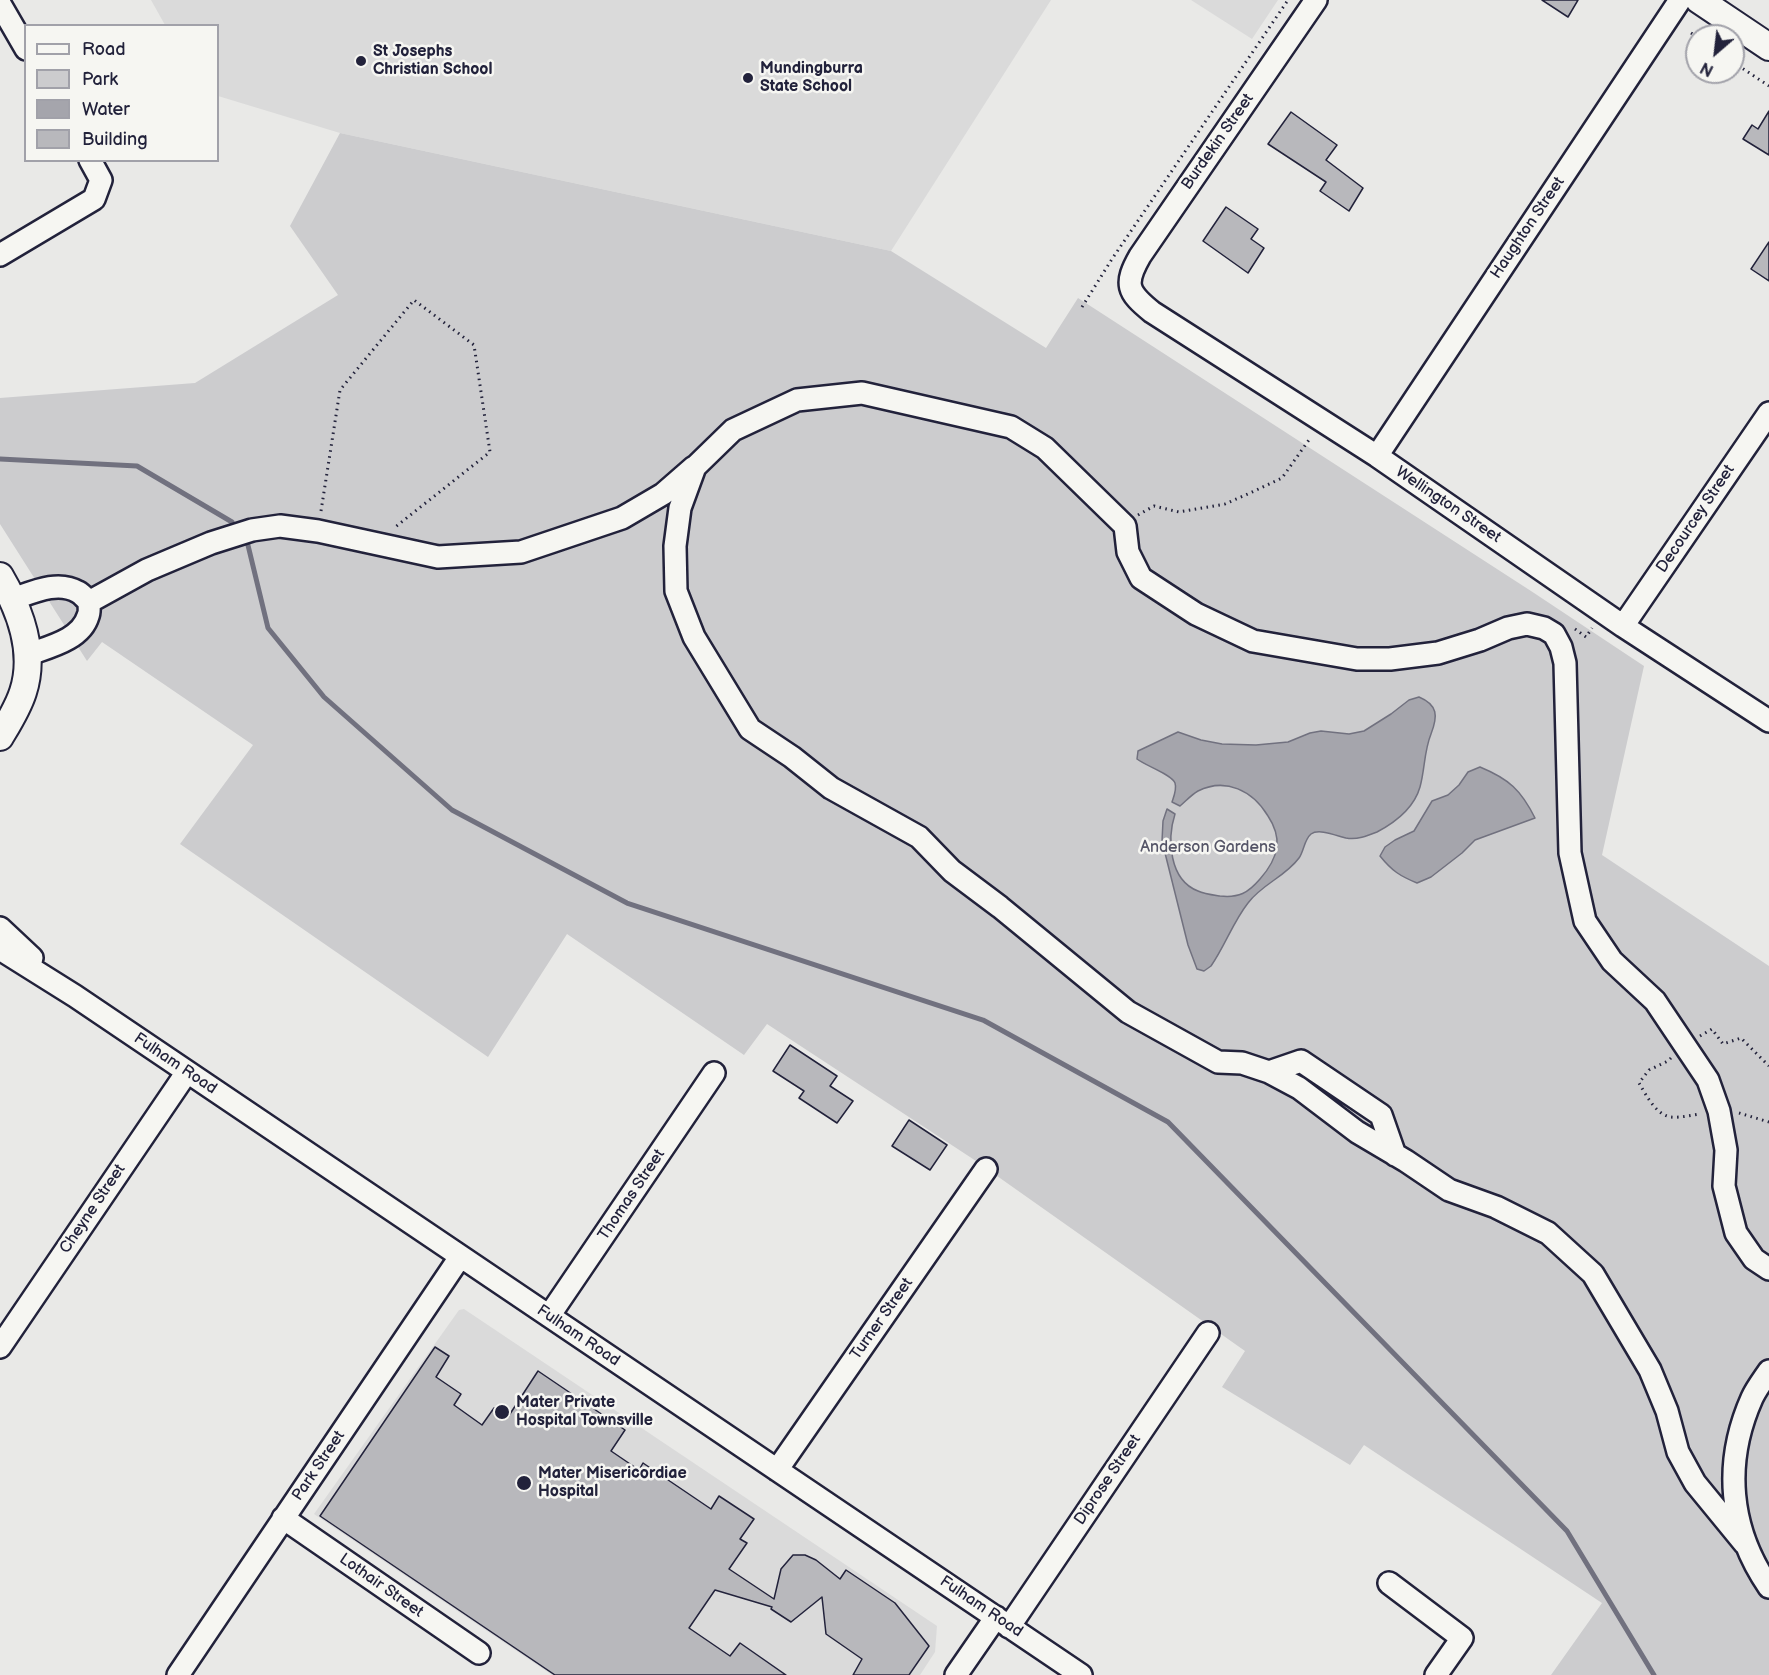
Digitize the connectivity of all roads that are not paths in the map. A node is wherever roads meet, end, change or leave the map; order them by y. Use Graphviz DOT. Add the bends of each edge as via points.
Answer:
graph roads {
  1 [pos="1316,0"];
  2 [pos="1680,0"];
  3 [pos="1699,0"];
  4 [pos="0,4"];
  5 [pos="24,45"];
  6 [pos="1769,47"];
  7 [pos="91,162"];
  8 [pos="0,255"];
  9 [pos="1130,288"];
  10 [pos="1769,413"];
  11 [pos="1377,456"];
  12 [pos="694,467"];
  13 [pos="0,576"];
  14 [pos="13,599"];
  15 [pos="89,602"];
  16 [pos="1623,626"];
  17 [pos="27,656"];
  18 [pos="1769,721"];
  19 [pos="0,737"];
  20 [pos="0,928"];
  21 [pos="0,949"];
  22 [pos="75,996"];
  23 [pos="186,1072"];
  24 [pos="714,1073"];
  25 [pos="986,1169"];
  26 [pos="460,1257"];
  27 [pos="1769,1269"];
  28 [pos="549,1316"];
  29 [pos="1208,1333"];
  30 [pos="0,1347"];
  31 [pos="1769,1371"];
  32 [pos="777,1470"];
  33 [pos="283,1518"];
  34 [pos="1745,1544"];
  35 [pos="1389,1583"];
  36 [pos="1769,1587"];
  37 [pos="1002,1622"];
  38 [pos="479,1653"];
  39 [pos="177,1675"];
  40 [pos="957,1675"];
  41 [pos="1081,1675"];
  42 [pos="1436,1675"];
  1 -- 9 [label="street, Burdekin Street" via="1140,256 1131,272"];
  2 -- 11 [label="street, Haughton Street"];
  3 -- 6 [label="main road"];
  4 -- 5 [label="street"];
  7 -- 8 [label="street" via="101,180 94,199"];
  9 -- 11 [label="street, Wellington Street" via="1152,312"];
  10 -- 16 [label="street, Decourcey Street"];
  11 -- 16 [label="street, Wellington Street"];
  12 -- 15 [label="street" via="663,494 622,518 521,552 438,557 280,526 244,533 179,555"];
  12 -- 27 [label="street" via="733,430 797,400 862,393 1011,427 1045,448 1125,526 1128,552 1141,578 1196,614 1253,641 1357,659 1390,659 1438,653 1527,624 1554,634 1565,663 1570,853 1585,921 1612,961 1655,1001 1708,1080 1719,1111 1726,1150 1724,1186 1736,1233 1754,1259"];
  12 -- 34 [label="street" via="680,508 675,546 676,591 694,637 750,729 831,788 919,837 952,871 1128,1012 1218,1062 1242,1063 1269,1072 1299,1088 1357,1132 1449,1190 1548,1233 1593,1274 1650,1370 1678,1452 1695,1483"];
  13 -- 14 [label="main road"];
  14 -- 15 [label="street" via="47,587 78,592"];
  14 -- 17 [label="main road"];
  15 -- 17 [label="street" via="89,615 81,629"];
  16 -- 18 [label="street, Wellington Street"];
  17 -- 19 [label="main road" via="24,689"];
  20 -- 22 [label="street, Fulham Road"];
  21 -- 22 [label="street, Fulham Road"];
  22 -- 23 [label="street, Fulham Road"];
  23 -- 26 [label="street, Fulham Road"];
  23 -- 30 [label="street, Cheyne Street"];
  24 -- 28 [label="street, Thomas Street"];
  25 -- 32 [label="street, Turner Street"];
  26 -- 28 [label="street, Fulham Road"];
  26 -- 33 [label="street, Park Street"];
  28 -- 32 [label="street, Fulham Road"];
  29 -- 37 [label="street, Diprose Street"];
  31 -- 34 [label="street" via="1753,1396 1739,1432 1733,1470 1735,1508"];
  32 -- 37 [label="street, Fulham Road"];
  33 -- 38 [label="street, Lothair Street"];
  33 -- 39 [label="street, Park Street"];
  34 -- 36 [label="street"];
  35 -- 42 [label="street" via="1462,1638"];
  37 -- 40 [label="street, Diprose Street"];
  37 -- 41 [label="street, Fulham Road"];
}
